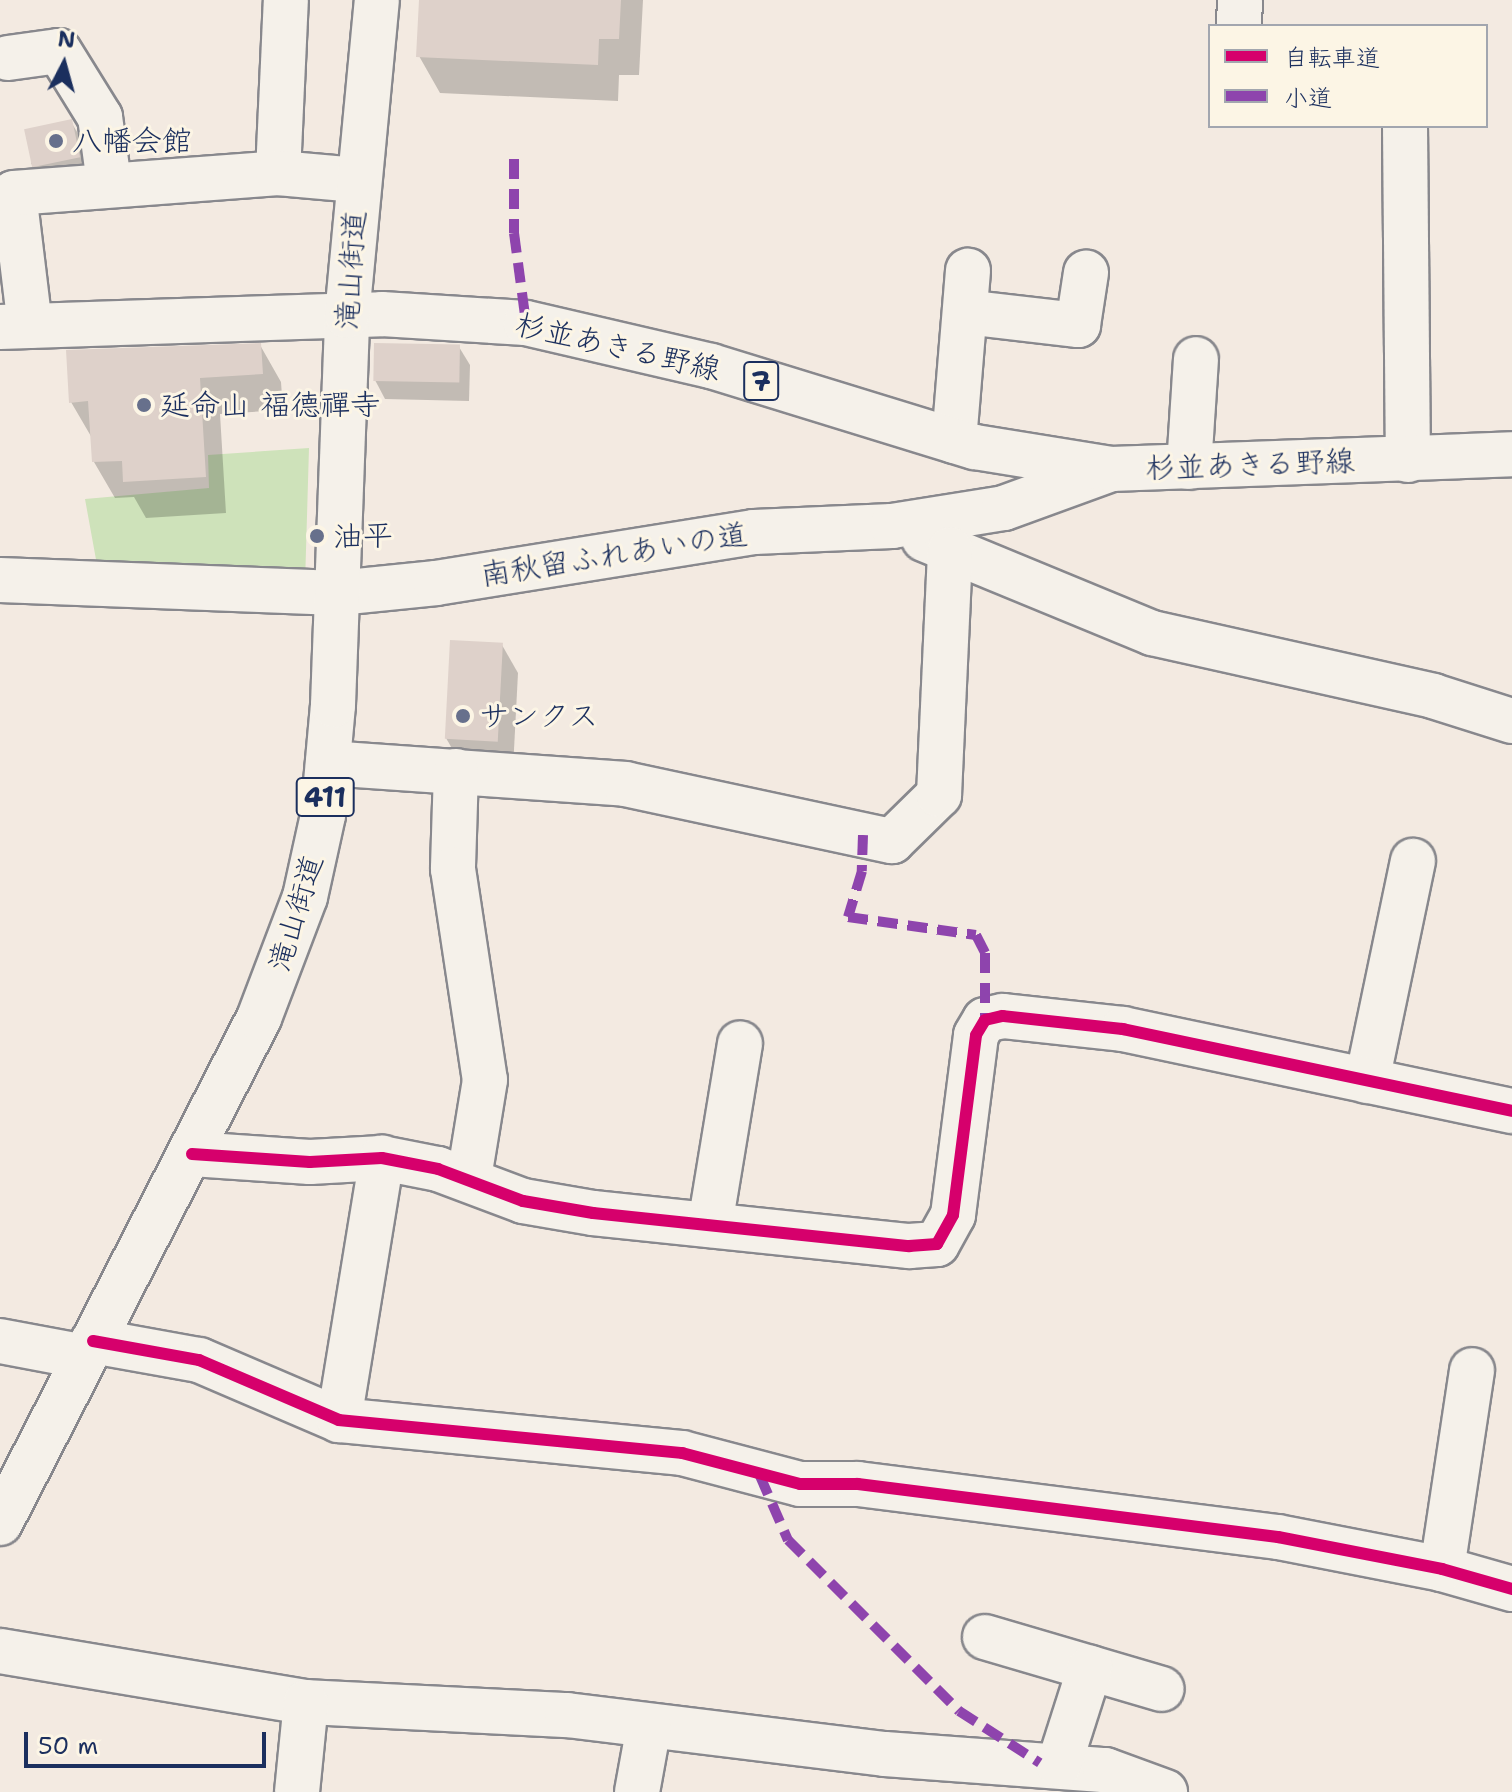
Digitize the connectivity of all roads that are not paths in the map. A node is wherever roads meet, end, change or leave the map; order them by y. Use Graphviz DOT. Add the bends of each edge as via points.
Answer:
graph roads {
  1 [pos="286,0"];
  2 [pos="377,0"];
  3 [pos="1240,0"];
  4 [pos="1239,24"];
  5 [pos="8,58"];
  6 [pos="1405,128"];
  7 [pos="278,173"];
  8 [pos="357,180"];
  9 [pos="109,183"];
  10 [pos="1086,273"];
  11 [pos="347,316"];
  12 [pos="15,327"];
  13 [pos="1196,359"];
  14 [pos="954,441"];
  15 [pos="1512,454"];
  16 [pos="1408,460"];
  17 [pos="1189,467"];
  18 [pos="1111,469"];
  19 [pos="892,526"];
  20 [pos="950,549"];
  21 [pos="0,580"];
  22 [pos="338,593"];
  23 [pos="1512,721"];
  24 [pos="328,763"];
  25 [pos="456,771"];
  26 [pos="1413,861"];
  27 [pos="740,1043"];
  28 [pos="1367,1081"];
  29 [pos="1512,1111"];
  30 [pos="192,1154"];
  31 [pos="382,1158"];
  32 [pos="469,1178"];
  33 [pos="710,1225"];
  34 [pos="0,1341"];
  35 [pos="89,1349"];
  36 [pos="1472,1370"];
  37 [pos="339,1420"];
  38 [pos="0,1523"];
  39 [pos="1442,1569"];
  40 [pos="1512,1589"];
  41 [pos="985,1637"];
  42 [pos="0,1651"];
  43 [pos="1090,1668"];
  44 [pos="1162,1689"];
  45 [pos="306,1702"];
  46 [pos="649,1726"];
  47 [pos="1059,1765"];
  48 [pos="963,1775"];
  49 [pos="1144,1788"];
  50 [pos="297,1792"];
  51 [pos="637,1792"];
  1 -- 7 [label="main road"];
  2 -- 8 [label="main road, 滝山街道 / 411"];
  3 -- 4 [label="main road"];
  5 -- 9 [label="main road" via="59,51 100,117"];
  6 -- 16 [label="main road"];
  7 -- 8 [label="main road"];
  7 -- 9 [label="main road"];
  8 -- 11 [label="main road, 滝山街道 / 411"];
  9 -- 12 [label="main road" via="14,193"];
  10 -- 14 [label="main road" via="1078,325 966,291"];
  11 -- 12 [label="main road, 杉並あきる野線 / 7"];
  11 -- 14 [label="main road, 杉並あきる野線 / 7" via="534,324 711,366"];
  11 -- 22 [label="main road, 滝山街道 / 411"];
  13 -- 17 [label="main road"];
  14 -- 18 [label="main road, 杉並あきる野線 / 7"];
  15 -- 16 [label="main road, 杉並あきる野線 / 7"];
  16 -- 17 [label="main road, 杉並あきる野線 / 7"];
  17 -- 18 [label="main road, 杉並あきる野線 / 7"];
  18 -- 19 [label="main road, 南秋留ふれあいの道" via="1004,508"];
  19 -- 20 [label="main road"];
  19 -- 22 [label="main road, 南秋留ふれあいの道" via="754,532 436,583"];
  20 -- 23 [label="main road" via="1152,633 1433,696"];
  20 -- 25 [label="main road" via="939,795 892,841 625,784"];
  21 -- 22 [label="main road, 南秋留ふれあいの道"];
  22 -- 24 [label="main road, 滝山街道 / 411"];
  24 -- 25 [label="main road"];
  24 -- 30 [label="main road, 滝山街道 / 411" via="320,829 286,957"];
  25 -- 32 [label="main road" via="453,869 485,1080"];
  26 -- 28 [label="main road"];
  27 -- 33 [label="main road"];
  28 -- 29 [label="main road"];
  28 -- 33 [label="main road" via="1123,1029 1003,1016 985,1020 976,1035 953,1215 937,1244 909,1246"];
  30 -- 31 [label="main road" via="310,1162"];
  30 -- 35 [label="main road, 滝山街道 / 411"];
  31 -- 32 [label="main road"];
  31 -- 37 [label="main road"];
  32 -- 33 [label="main road" via="523,1201"];
  34 -- 35 [label="main road"];
  35 -- 37 [label="main road" via="199,1360"];
  35 -- 38 [label="main road, 滝山街道 / 411"];
  36 -- 39 [label="main road"];
  37 -- 39 [label="main road" via="682,1453 800,1484 858,1484 1278,1537"];
  39 -- 40 [label="main road"];
  41 -- 43 [label="main road"];
  42 -- 45 [label="main road"];
  43 -- 44 [label="main road"];
  43 -- 47 [label="main road"];
  45 -- 46 [label="main road" via="567,1715"];
  45 -- 50 [label="main road"];
  46 -- 48 [label="main road"];
  46 -- 51 [label="main road"];
  47 -- 48 [label="main road"];
  47 -- 49 [label="main road" via="1105,1770"];
}
